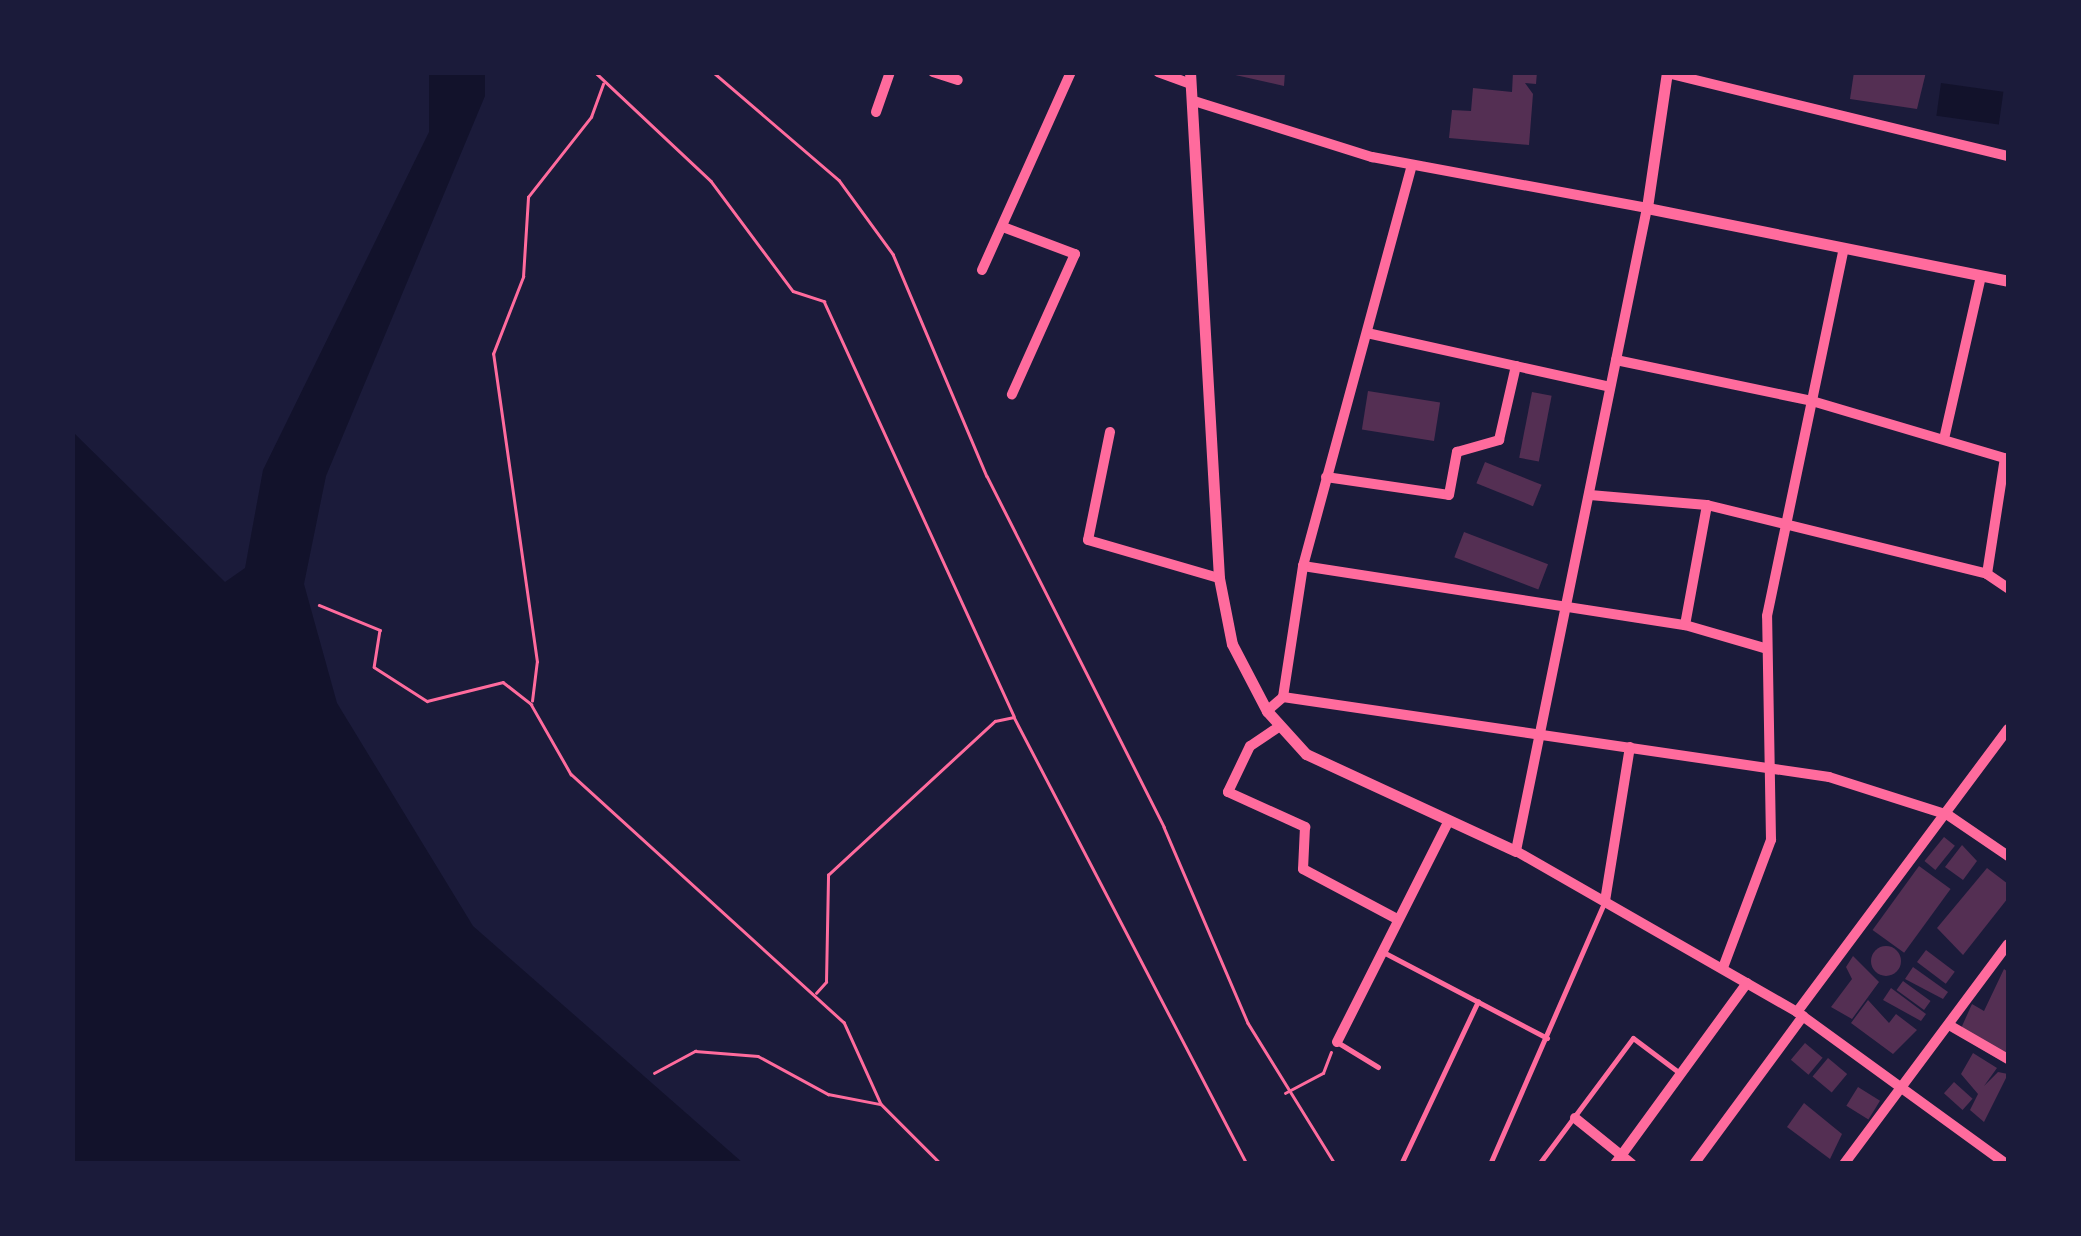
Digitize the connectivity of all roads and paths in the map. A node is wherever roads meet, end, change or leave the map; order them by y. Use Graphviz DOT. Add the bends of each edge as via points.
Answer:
graph roads {
  1 [pos="594,72"];
  2 [pos="713,72"];
  3 [pos="890,72"];
  4 [pos="933,72"];
  5 [pos="1071,72"];
  6 [pos="1158,72"];
  7 [pos="1667,73"];
  8 [pos="1191,78"];
  9 [pos="958,80"];
  10 [pos="604,82"];
  11 [pos="1194,101"];
  12 [pos="876,112"];
  13 [pos="2008,156"];
  14 [pos="1412,166"];
  15 [pos="1648,208"];
  16 [pos="1003,227"];
  17 [pos="1844,249"];
  18 [pos="982,270"];
  19 [pos="1980,276"];
  20 [pos="2008,281"];
  21 [pos="1367,333"];
  22 [pos="1616,360"];
  23 [pos="1516,366"];
  24 [pos="1610,388"];
  25 [pos="1012,394"];
  26 [pos="1812,401"];
  27 [pos="1110,432"];
  28 [pos="1944,439"];
  29 [pos="2007,459"];
  30 [pos="1326,477"];
  31 [pos="1590,494"];
  32 [pos="1707,506"];
  33 [pos="1788,528"];
  34 [pos="1303,566"];
  35 [pos="1987,574"];
  36 [pos="1219,578"];
  37 [pos="2008,588"];
  38 [pos="319,606"];
  39 [pos="1568,607"];
  40 [pos="1685,625"];
  41 [pos="1764,648"];
  42 [pos="1283,697"];
  43 [pos="531,704"];
  44 [pos="1267,711"];
  45 [pos="1014,718"];
  46 [pos="1280,726"];
  47 [pos="2008,729"];
  48 [pos="1542,735"];
  49 [pos="1630,747"];
  50 [pos="1769,772"];
  51 [pos="1948,815"];
  52 [pos="1447,824"];
  53 [pos="1516,852"];
  54 [pos="2008,856"];
  55 [pos="1605,901"];
  56 [pos="1397,919"];
  57 [pos="2008,944"];
  58 [pos="1382,951"];
  59 [pos="1724,966"];
  60 [pos="1747,983"];
  61 [pos="816,992"];
  62 [pos="1478,1000"];
  63 [pos="1800,1014"];
  64 [pos="1949,1025"];
  65 [pos="1547,1038"];
  66 [pos="1337,1042"];
  67 [pos="2008,1058"];
  68 [pos="1378,1067"];
  69 [pos="654,1073"];
  70 [pos="1681,1074"];
  71 [pos="1904,1085"];
  72 [pos="1286,1093"];
  73 [pos="881,1104"];
  74 [pos="1575,1118"];
  75 [pos="1618,1159"];
  76 [pos="2001,1162"];
  77 [pos="941,1164"];
  78 [pos="1246,1164"];
  79 [pos="1335,1164"];
  80 [pos="1401,1164"];
  81 [pos="1490,1164"];
  82 [pos="1539,1164"];
  83 [pos="1632,1164"];
  84 [pos="1694,1164"];
  85 [pos="1844,1164"];
  1 -- 10 [label="path"];
  2 -- 72 [label="path" via="839,180 893,254 1004,512"];
  3 -- 12 [label="street"];
  4 -- 9 [label="street"];
  5 -- 16 [label="street"];
  6 -- 8 [label="street"];
  7 -- 13 [label="street"];
  7 -- 15 [label="street"];
  8 -- 11 [label="street"];
  10 -- 43 [label="path" via="590,118 528,197 524,277 493,354 536,662"];
  10 -- 45 [label="path" via="711,181 794,291 824,301"];
  11 -- 14 [label="street"];
  11 -- 36 [label="street"];
  14 -- 15 [label="street"];
  14 -- 21 [label="street"];
  15 -- 17 [label="street"];
  15 -- 22 [label="street"];
  16 -- 18 [label="street"];
  16 -- 25 [label="street" via="1075,254"];
  17 -- 19 [label="street"];
  17 -- 26 [label="street"];
  19 -- 20 [label="street"];
  19 -- 28 [label="street"];
  21 -- 23 [label="street"];
  21 -- 30 [label="street"];
  22 -- 24 [label="street"];
  22 -- 26 [label="street"];
  23 -- 24 [label="street"];
  23 -- 30 [label="street" via="1499,440 1457,452 1448,495"];
  24 -- 31 [label="street"];
  26 -- 28 [label="street"];
  26 -- 33 [label="street"];
  27 -- 36 [label="street" via="1088,540"];
  28 -- 29 [label="street"];
  29 -- 35 [label="street"];
  30 -- 34 [label="street"];
  31 -- 32 [label="street"];
  31 -- 39 [label="street"];
  32 -- 33 [label="street"];
  32 -- 40 [label="street"];
  33 -- 35 [label="street"];
  33 -- 41 [label="street"];
  34 -- 39 [label="street"];
  34 -- 42 [label="street"];
  35 -- 37 [label="street"];
  36 -- 44 [label="street" via="1232,644"];
  38 -- 43 [label="path" via="380,630 374,667 427,702 503,682"];
  39 -- 40 [label="street"];
  39 -- 48 [label="street"];
  40 -- 41 [label="street"];
  41 -- 50 [label="street"];
  42 -- 44 [label="street"];
  42 -- 48 [label="street"];
  43 -- 61 [label="path" via="570,774"];
  44 -- 46 [label="street"];
  45 -- 61 [label="path" via="995,721 828,875 826,982"];
  45 -- 78 [label="path"];
  46 -- 52 [label="street" via="1346,780"];
  46 -- 56 [label="street" via="1250,746 1228,792 1305,827 1303,869"];
  47 -- 51 [label="street"];
  48 -- 49 [label="street"];
  48 -- 53 [label="street"];
  49 -- 50 [label="street"];
  49 -- 55 [label="street"];
  50 -- 51 [label="street" via="1830,776"];
  50 -- 59 [label="street" via="1771,840"];
  51 -- 54 [label="street"];
  51 -- 63 [label="street"];
  52 -- 53 [label="street"];
  52 -- 56 [label="street"];
  53 -- 55 [label="street"];
  55 -- 59 [label="street"];
  55 -- 65 [label="lane"];
  56 -- 58 [label="street"];
  57 -- 64 [label="street"];
  58 -- 62 [label="lane"];
  58 -- 66 [label="street"];
  59 -- 60 [label="street"];
  60 -- 63 [label="street"];
  60 -- 70 [label="street"];
  61 -- 73 [label="path" via="857,1040"];
  62 -- 65 [label="lane"];
  62 -- 80 [label="lane"];
  63 -- 71 [label="street"];
  63 -- 84 [label="street"];
  64 -- 67 [label="street"];
  64 -- 71 [label="street"];
  65 -- 81 [label="lane"];
  66 -- 68 [label="lane"];
  66 -- 72 [label="path" via="1327,1069"];
  69 -- 73 [label="path" via="695,1050 758,1056 828,1094"];
  70 -- 74 [label="lane" via="1633,1038"];
  70 -- 75 [label="street"];
  71 -- 76 [label="street"];
  71 -- 85 [label="street"];
  72 -- 79 [label="path"];
  73 -- 77 [label="path"];
  74 -- 75 [label="street"];
  74 -- 82 [label="lane"];
  75 -- 83 [label="street"];
}
